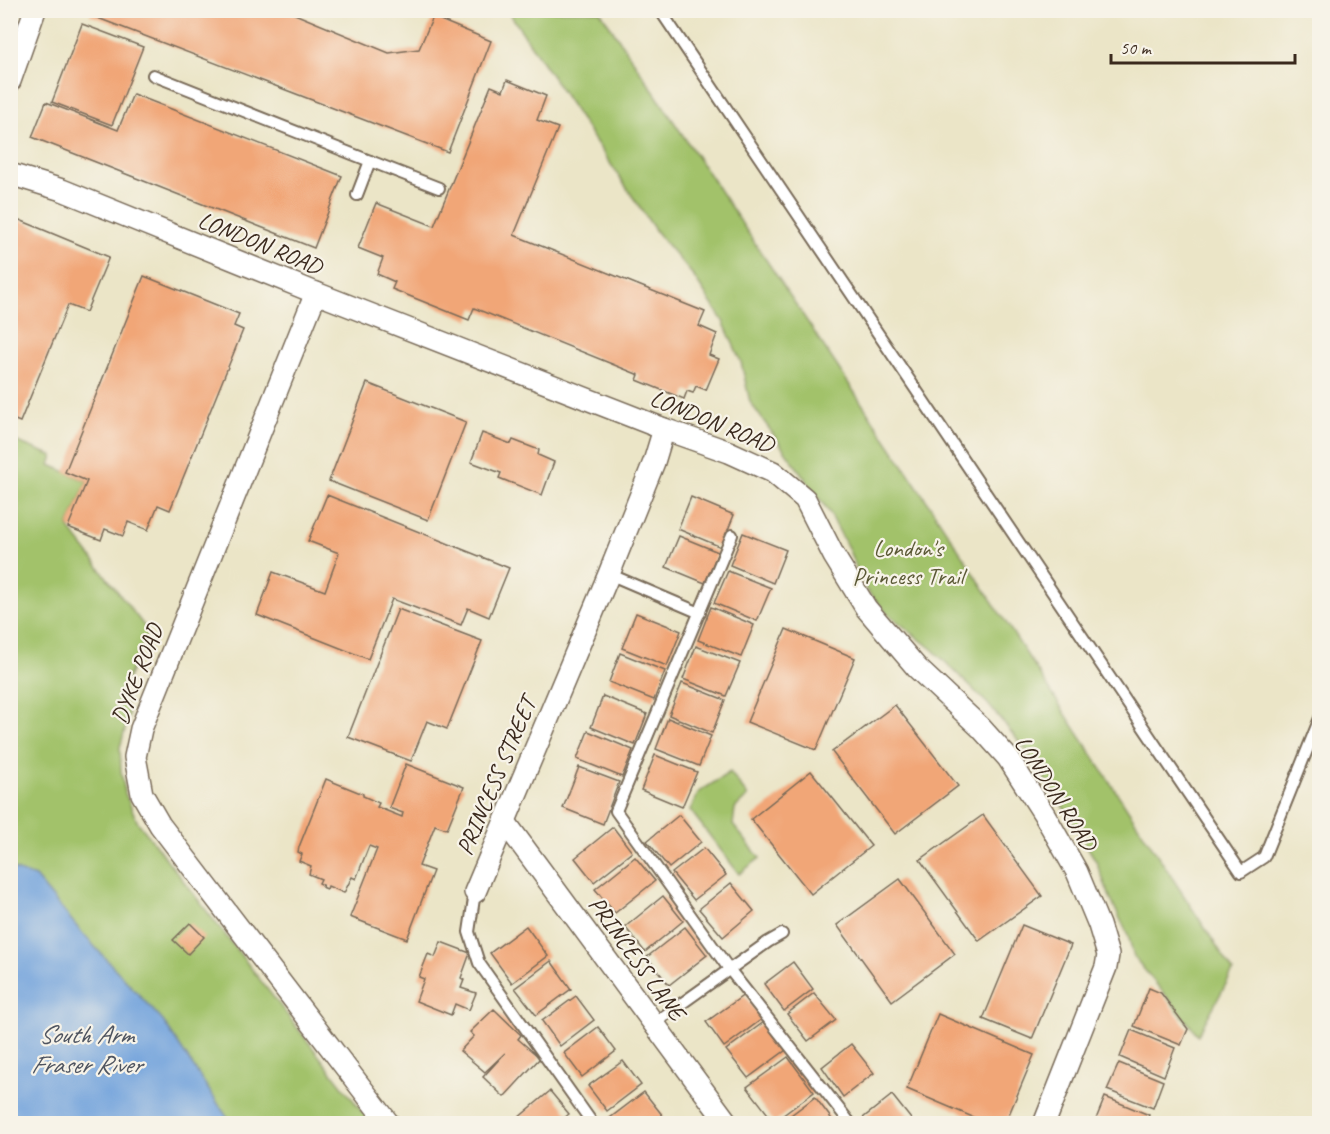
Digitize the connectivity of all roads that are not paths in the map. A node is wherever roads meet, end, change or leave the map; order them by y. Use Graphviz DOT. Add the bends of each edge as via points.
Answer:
graph roads {
  1 [pos="35,10"];
  2 [pos="660,10"];
  3 [pos="153,75"];
  4 [pos="10,81"];
  5 [pos="370,161"];
  6 [pos="10,174"];
  7 [pos="439,188"];
  8 [pos="357,195"];
  9 [pos="316,292"];
  10 [pos="664,429"];
  11 [pos="732,535"];
  12 [pos="609,574"];
  13 [pos="700,613"];
  14 [pos="1320,718"];
  15 [pos="505,822"];
  16 [pos="475,892"];
  17 [pos="782,934"];
  18 [pos="729,969"];
  19 [pos="653,1024"];
  20 [pos="389,1124"];
  21 [pos="593,1124"];
  22 [pos="728,1124"];
  23 [pos="851,1124"];
  24 [pos="1044,1124"];
  1 -- 4 [label="street"];
  2 -- 14 [label="lane" via="1240,872 1264,857"];
  3 -- 5 [label="lane"];
  5 -- 7 [label="lane"];
  5 -- 8 [label="lane"];
  6 -- 9 [label="street, LONDON ROAD" via="62,190"];
  9 -- 10 [label="street, LONDON ROAD"];
  9 -- 20 [label="street, DYKE ROAD" via="141,729 135,757 141,794 154,816"];
  10 -- 12 [label="street, PRINCESS STREET"];
  10 -- 24 [label="street, LONDON ROAD" via="773,472 805,499 866,608 917,668 1008,759 1077,872 1108,955"];
  11 -- 13 [label="lane"];
  12 -- 13 [label="lane"];
  12 -- 15 [label="street, PRINCESS STREET"];
  13 -- 18 [label="lane" via="616,811"];
  15 -- 16 [label="street, PRINCESS STREET"];
  15 -- 19 [label="street, PRINCESS LANE"];
  16 -- 21 [label="lane, PRINCESS STREET" via="469,932 479,963"];
  17 -- 18 [label="lane"];
  18 -- 19 [label="lane"];
  18 -- 23 [label="lane"];
  19 -- 22 [label="street, PRINCESS LANE"];
}
